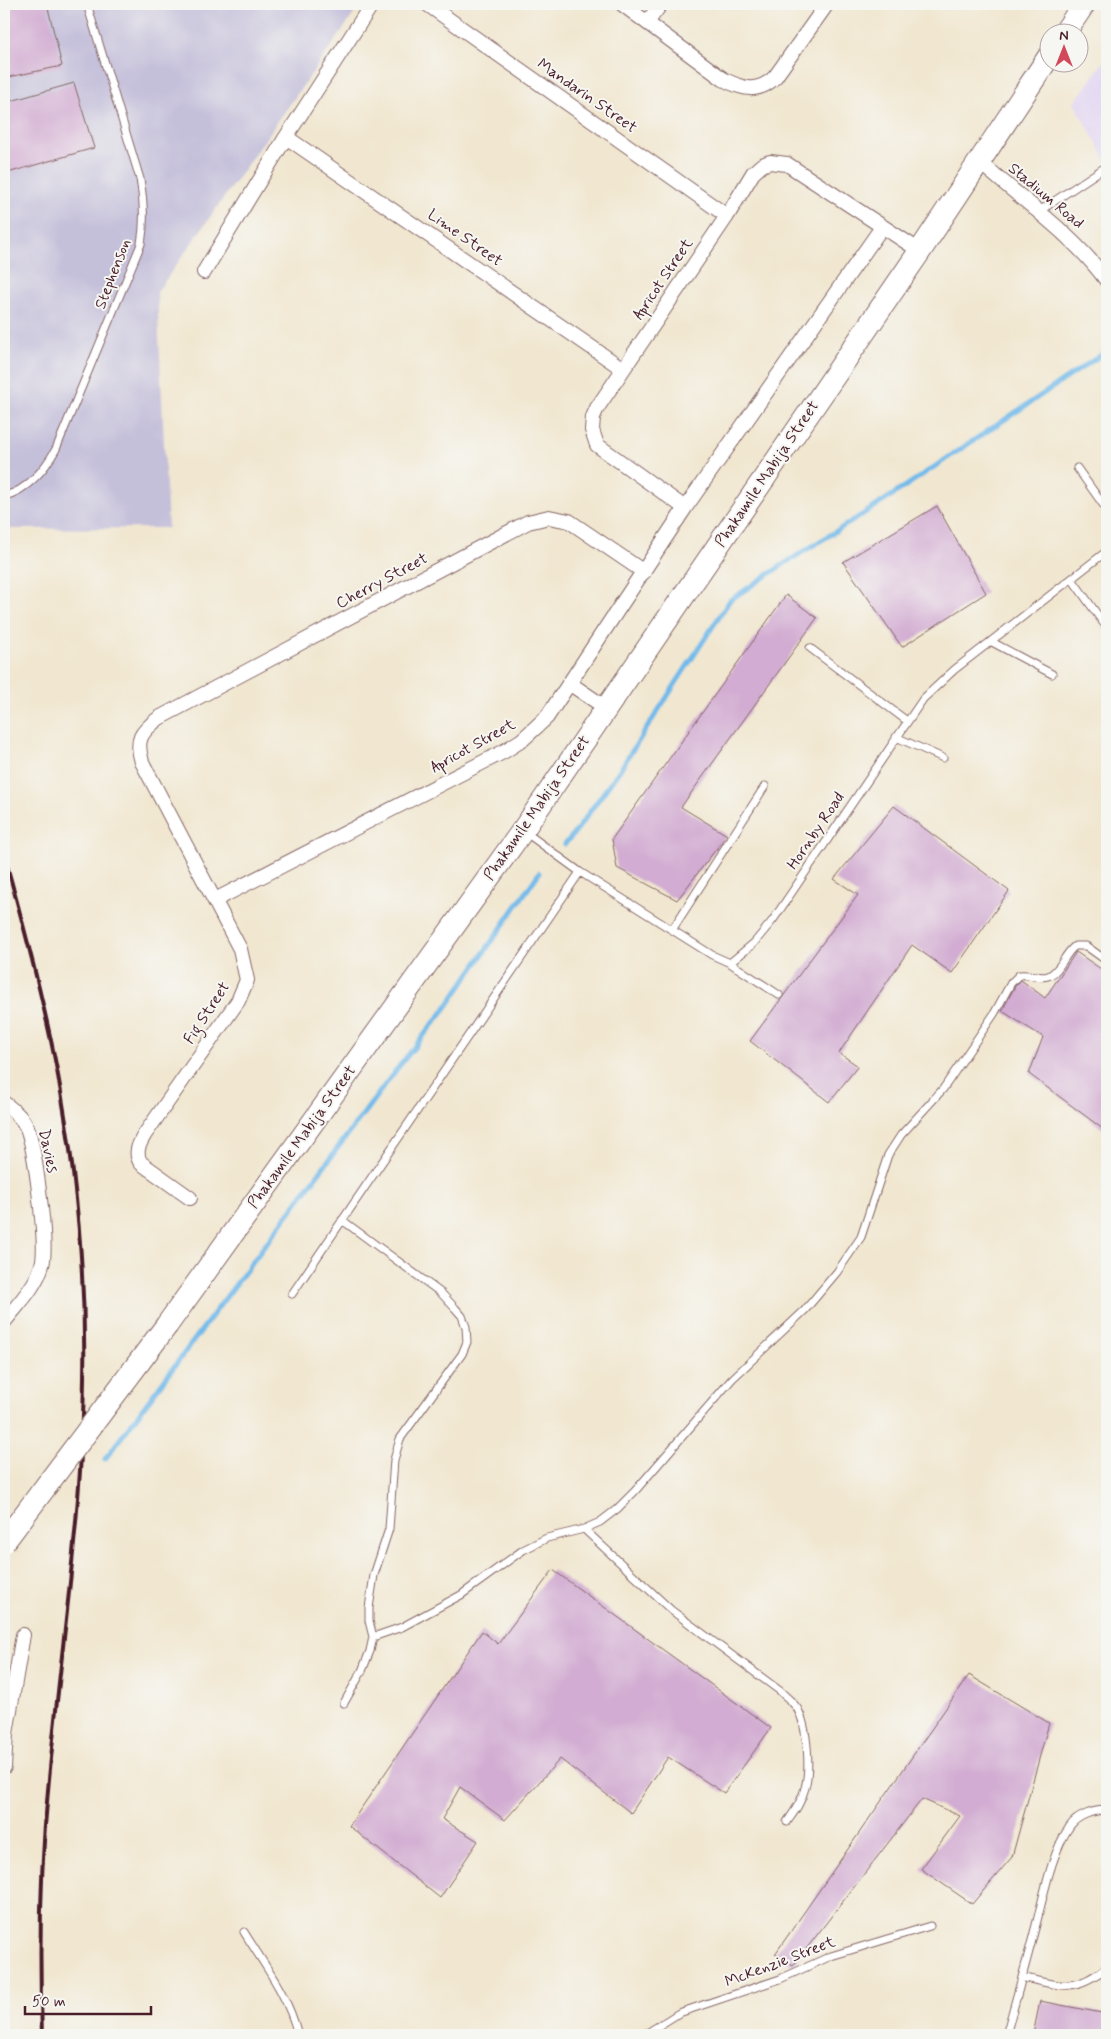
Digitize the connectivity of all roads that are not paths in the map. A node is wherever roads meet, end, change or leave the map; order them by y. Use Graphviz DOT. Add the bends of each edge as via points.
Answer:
graph roads {
  1 [pos="86,4"];
  2 [pos="372,4"];
  3 [pos="427,4"];
  4 [pos="622,4"];
  5 [pos="661,4"];
  6 [pos="826,4"];
  7 [pos="1084,4"];
  8 [pos="648,21"];
  9 [pos="1072,22"];
  10 [pos="1039,72"];
  11 [pos="286,137"];
  12 [pos="980,162"];
  13 [pos="1107,166"];
  14 [pos="1038,212"];
  15 [pos="727,216"];
  16 [pos="882,226"];
  17 [pos="920,251"];
  18 [pos="204,272"];
  19 [pos="1107,281"];
  20 [pos="623,368"];
  21 [pos="1077,468"];
  22 [pos="4,496"];
  23 [pos="685,508"];
  24 [pos="1107,510"];
  25 [pos="1107,551"];
  26 [pos="644,572"];
  27 [pos="1072,579"];
  28 [pos="1107,628"];
  29 [pos="992,642"];
  30 [pos="810,648"];
  31 [pos="1052,674"];
  32 [pos="569,683"];
  33 [pos="606,708"];
  34 [pos="907,721"];
  35 [pos="140,737"];
  36 [pos="896,737"];
  37 [pos="943,758"];
  38 [pos="765,786"];
  39 [pos="522,830"];
  40 [pos="580,872"];
  41 [pos="215,900"];
  42 [pos="672,930"];
  43 [pos="1107,961"];
  44 [pos="730,963"];
  45 [pos="779,995"];
  46 [pos="4,1103"];
  47 [pos="190,1198"];
  48 [pos="342,1220"];
  49 [pos="292,1294"];
  50 [pos="4,1322"];
  51 [pos="584,1529"];
  52 [pos="4,1542"];
  53 [pos="23,1635"];
  54 [pos="373,1637"];
  55 [pos="344,1703"];
  56 [pos="5,1731"];
  57 [pos="4,1767"];
  58 [pos="1107,1810"];
  59 [pos="787,1822"];
  60 [pos="930,1926"];
  61 [pos="244,1932"];
  62 [pos="1107,1967"];
  63 [pos="1022,1977"];
  64 [pos="298,2035"];
  65 [pos="644,2035"];
  66 [pos="1006,2035"];
  1 -- 22 [label="lane, Stephenson" via="140,179 144,201 141,244 56,449 47,465 30,482"];
  2 -- 11 [label="street"];
  3 -- 15 [label="street, Mandarin Street"];
  4 -- 8 [label="street"];
  5 -- 8 [label="street"];
  6 -- 8 [label="street" via="775,77 758,88 738,86 723,79"];
  7 -- 9 [label="highway"];
  10 -- 12 [label="highway, Phakamile Mabija Street"];
  11 -- 18 [label="street"];
  11 -- 20 [label="street, Lime Street"];
  12 -- 14 [label="street, Stadium Road"];
  12 -- 17 [label="highway, Phakamile Mabija Street"];
  13 -- 14 [label="lane"];
  14 -- 19 [label="street, Stadium Road" via="1076,245"];
  15 -- 16 [label="street, Apricot Street" via="753,173 762,165 778,162 787,164"];
  15 -- 20 [label="street, Apricot Street"];
  16 -- 17 [label="street, Apricot Street"];
  16 -- 23 [label="street, Apricot Street"];
  17 -- 33 [label="highway, Phakamile Mabija Street"];
  20 -- 23 [label="street, Apricot Street" via="593,417 594,439 597,445"];
  21 -- 24 [label="lane"];
  23 -- 26 [label="street, Apricot Street"];
  25 -- 27 [label="lane, Hornby Road"];
  26 -- 32 [label="street, Apricot Street"];
  26 -- 35 [label="street, Cherry Street" via="569,521 534,520 159,718"];
  27 -- 28 [label="lane"];
  27 -- 29 [label="lane, Hornby Road"];
  29 -- 31 [label="lane"];
  29 -- 34 [label="lane, Hornby Road" via="934,687"];
  30 -- 34 [label="lane"];
  32 -- 33 [label="street"];
  32 -- 41 [label="street, Apricot Street" via="547,717 503,752"];
  33 -- 39 [label="highway, Phakamile Mabija Street"];
  34 -- 36 [label="lane, Hornby Road"];
  35 -- 41 [label="street, Fig Street" via="142,762"];
  36 -- 37 [label="lane"];
  36 -- 44 [label="lane, Hornby Road" via="773,920"];
  38 -- 42 [label="lane"];
  39 -- 40 [label="lane"];
  39 -- 52 [label="highway, Phakamile Mabija Street, bridge" via="167,1325"];
  40 -- 42 [label="lane"];
  40 -- 48 [label="lane"];
  41 -- 47 [label="street, Fig Street" via="240,949 247,980 238,1001 137,1148 141,1163"];
  42 -- 44 [label="lane"];
  43 -- 51 [label="lane" via="1086,946 1075,946 1054,973 1046,977 1019,975 1011,983 943,1089 901,1135 888,1155 861,1237 837,1272 805,1310 732,1379 635,1491 600,1522"];
  44 -- 45 [label="lane"];
  46 -- 50 [label="street, Davies" via="21,1118 30,1139 44,1242 40,1271"];
  48 -- 49 [label="lane"];
  48 -- 54 [label="lane" via="441,1293 462,1316 466,1327 467,1342 462,1354 400,1439 394,1460 388,1529 374,1575 369,1608"];
  51 -- 54 [label="lane" via="547,1538 522,1550 461,1594 402,1627"];
  51 -- 59 [label="lane" via="671,1610 780,1691 796,1707 808,1750 807,1767 800,1803"];
  53 -- 56 [label="street"];
  54 -- 55 [label="lane" via="362,1671"];
  56 -- 57 [label="street"];
  58 -- 63 [label="lane" via="1079,1818 1071,1824 1062,1840"];
  60 -- 65 [label="lane, McKenzie Street" via="831,1956 680,2014"];
  61 -- 64 [label="lane" via="282,1990"];
  62 -- 63 [label="lane" via="1074,1986"];
  63 -- 66 [label="lane"];
}
